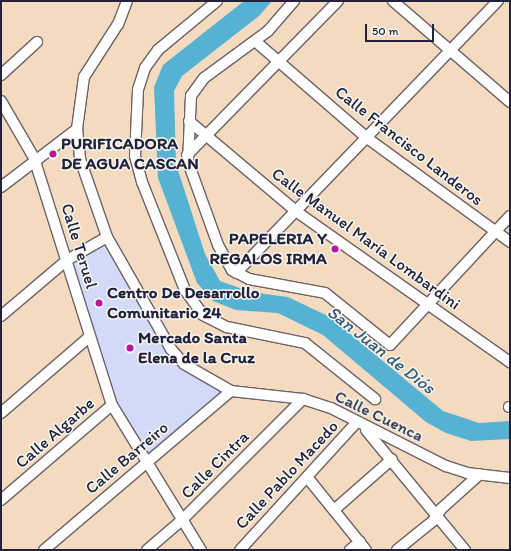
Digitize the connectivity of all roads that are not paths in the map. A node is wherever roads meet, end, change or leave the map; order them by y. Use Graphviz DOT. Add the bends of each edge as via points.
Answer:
graph roads {
  1 [pos="127,1"];
  2 [pos="217,1"];
  3 [pos="294,1"];
  4 [pos="338,1"];
  5 [pos="393,1"];
  6 [pos="498,1"];
  7 [pos="255,41"];
  8 [pos="37,42"];
  9 [pos="450,50"];
  10 [pos="278,62"];
  11 [pos="1,75"];
  12 [pos="1,101"];
  13 [pos="510,102"];
  14 [pos="189,121"];
  15 [pos="77,128"];
  16 [pos="206,136"];
  17 [pos="367,138"];
  18 [pos="187,155"];
  19 [pos="34,158"];
  20 [pos="1,187"];
  21 [pos="297,212"];
  22 [pos="510,216"];
  23 [pos="495,232"];
  24 [pos="107,237"];
  25 [pos="510,242"];
  26 [pos="67,260"];
  27 [pos="236,273"];
  28 [pos="429,305"];
  29 [pos="1,316"];
  30 [pos="89,337"];
  31 [pos="510,362"];
  32 [pos="231,391"];
  33 [pos="304,399"];
  34 [pos="375,399"];
  35 [pos="112,405"];
  36 [pos="1,413"];
  37 [pos="357,422"];
  38 [pos="392,459"];
  39 [pos="148,462"];
  40 [pos="480,474"];
  41 [pos="307,477"];
  42 [pos="510,478"];
  43 [pos="1,500"];
  44 [pos="334,510"];
  45 [pos="437,514"];
  46 [pos="183,519"];
  47 [pos="363,546"];
  48 [pos="44,550"];
  49 [pos="147,550"];
  50 [pos="200,550"];
  51 [pos="240,550"];
  52 [pos="350,550"];
  53 [pos="398,550"];
  54 [pos="465,550"];
  1 -- 15 [label="street" via="118,24 84,77"];
  2 -- 34 [label="street" via="158,50 140,80 135,156 150,204 185,290 203,315 227,327 305,343"];
  3 -- 7 [label="street" via="268,31"];
  4 -- 10 [label="street"];
  5 -- 9 [label="street"];
  6 -- 9 [label="street"];
  7 -- 10 [label="street, Calle Francisco Landeros"];
  7 -- 14 [label="street" via="198,84 190,96"];
  8 -- 11 [label="street"];
  9 -- 13 [label="street"];
  9 -- 17 [label="street"];
  10 -- 16 [label="street"];
  10 -- 17 [label="street, Calle Francisco Landeros"];
  12 -- 19 [label="street, Calle Teruel"];
  14 -- 16 [label="street, Calle Manuel María Lombardini"];
  14 -- 18 [label="street"];
  15 -- 19 [label="street"];
  15 -- 24 [label="street" via="80,159"];
  16 -- 18 [label="street"];
  16 -- 21 [label="street, Calle Manuel María Lombardini"];
  17 -- 21 [label="street"];
  17 -- 23 [label="street, Calle Francisco Landeros"];
  18 -- 27 [label="street" via="218,245"];
  19 -- 20 [label="street"];
  19 -- 26 [label="street, Calle Teruel"];
  21 -- 27 [label="street"];
  21 -- 28 [label="street, Calle Manuel María Lombardini"];
  22 -- 23 [label="street"];
  23 -- 25 [label="street, Calle Francisco Landeros"];
  23 -- 28 [label="street"];
  24 -- 26 [label="street"];
  24 -- 32 [label="street" via="171,349 201,376"];
  26 -- 29 [label="street"];
  26 -- 30 [label="street, Calle Teruel"];
  27 -- 28 [label="street" via="325,293 390,344"];
  28 -- 31 [label="street, Calle Manuel María Lombardini"];
  30 -- 35 [label="street, Calle Teruel"];
  30 -- 36 [label="street"];
  32 -- 33 [label="street, Calle Cuenca"];
  32 -- 39 [label="street, Calle Barreiro"];
  33 -- 37 [label="street, Calle Cuenca" via="331,408"];
  33 -- 46 [label="street, Calle Cintra"];
  35 -- 39 [label="street, Calle Teruel"];
  35 -- 43 [label="street, Calle Algarbe"];
  37 -- 38 [label="street"];
  37 -- 40 [label="street, Calle Cuenca" via="446,466"];
  37 -- 41 [label="street, Calle Pablo Macedo"];
  38 -- 44 [label="street"];
  38 -- 45 [label="street"];
  39 -- 46 [label="street, Calle Teruel"];
  39 -- 48 [label="street, Calle Barreiro"];
  40 -- 42 [label="street, Calle Cuenca"];
  40 -- 45 [label="street"];
  41 -- 44 [label="street"];
  41 -- 51 [label="street, Calle Pablo Macedo"];
  44 -- 47 [label="street"];
  45 -- 53 [label="street"];
  45 -- 54 [label="street"];
  46 -- 49 [label="street, Calle Cintra"];
  46 -- 50 [label="street, Calle Teruel"];
  47 -- 52 [label="street"];
}
